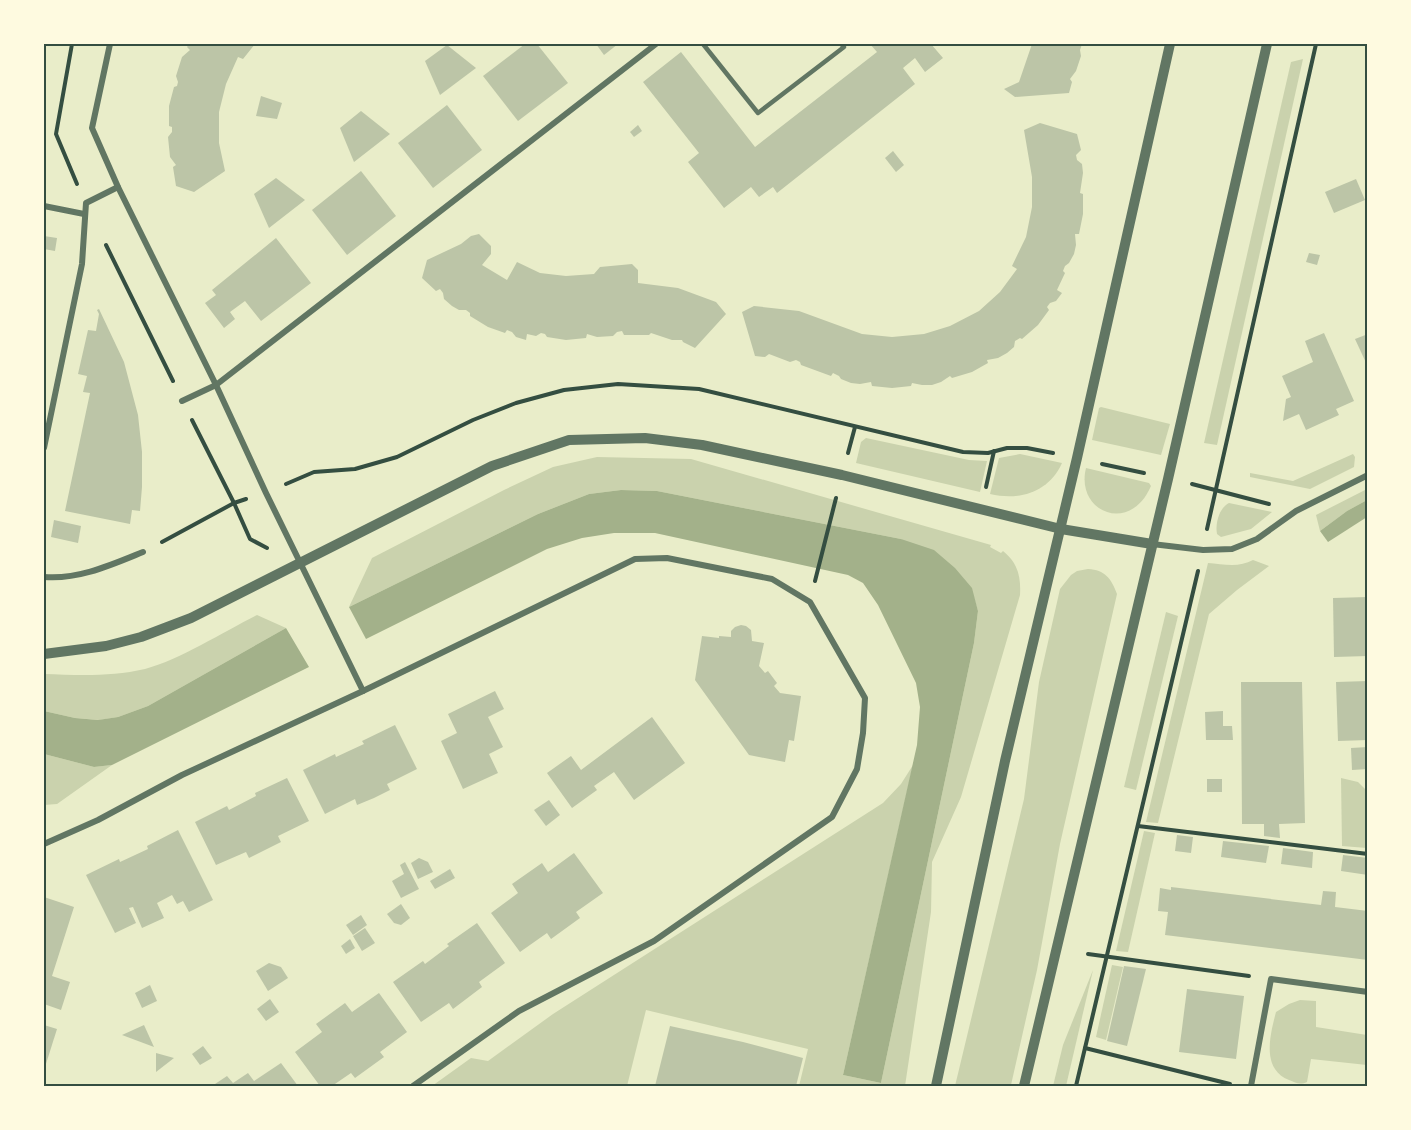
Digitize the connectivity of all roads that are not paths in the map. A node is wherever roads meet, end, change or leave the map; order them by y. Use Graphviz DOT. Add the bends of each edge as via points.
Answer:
graph roads {
  1 [pos="110,44"];
  2 [pos="656,44"];
  3 [pos="703,44"];
  4 [pos="841,44"];
  5 [pos="1170,44"];
  6 [pos="1267,44"];
  7 [pos="118,187"];
  8 [pos="44,206"];
  9 [pos="84,214"];
  10 [pos="216,385"];
  11 [pos="182,401"];
  12 [pos="44,448"];
  13 [pos="1368,475"];
  14 [pos="1061,529"];
  15 [pos="1152,544"];
  16 [pos="142,552"];
  17 [pos="300,564"];
  18 [pos="44,577"];
  19 [pos="44,654"];
  20 [pos="363,691"];
  21 [pos="44,844"];
  22 [pos="1368,992"];
  23 [pos="413,1086"];
  24 [pos="936,1086"];
  25 [pos="1024,1086"];
  26 [pos="1251,1086"];
  1 -- 7 [label="street" via="92,128"];
  2 -- 10 [label="street"];
  3 -- 4 [label="lane" via="758,112 844,47"];
  5 -- 14 [label="street"];
  6 -- 15 [label="street"];
  7 -- 9 [label="street" via="86,203"];
  7 -- 10 [label="street"];
  8 -- 9 [label="street"];
  9 -- 12 [label="street" via="82,264"];
  10 -- 11 [label="street"];
  10 -- 17 [label="street"];
  13 -- 15 [label="street" via="1296,511 1257,539 1232,549"];
  14 -- 15 [label="street"];
  14 -- 17 [label="street" via="702,445 645,438 569,440 492,466"];
  14 -- 24 [label="street" via="1005,760"];
  15 -- 25 [label="street"];
  16 -- 18 [label="street" via="76,575"];
  17 -- 19 [label="street" via="141,638"];
  17 -- 20 [label="street"];
  20 -- 21 [label="street"];
  20 -- 23 [label="street" via="635,559 668,558 772,579 810,602 865,698 857,769 832,818 654,941 519,1011"];
  22 -- 26 [label="street" via="1271,979"];
}
